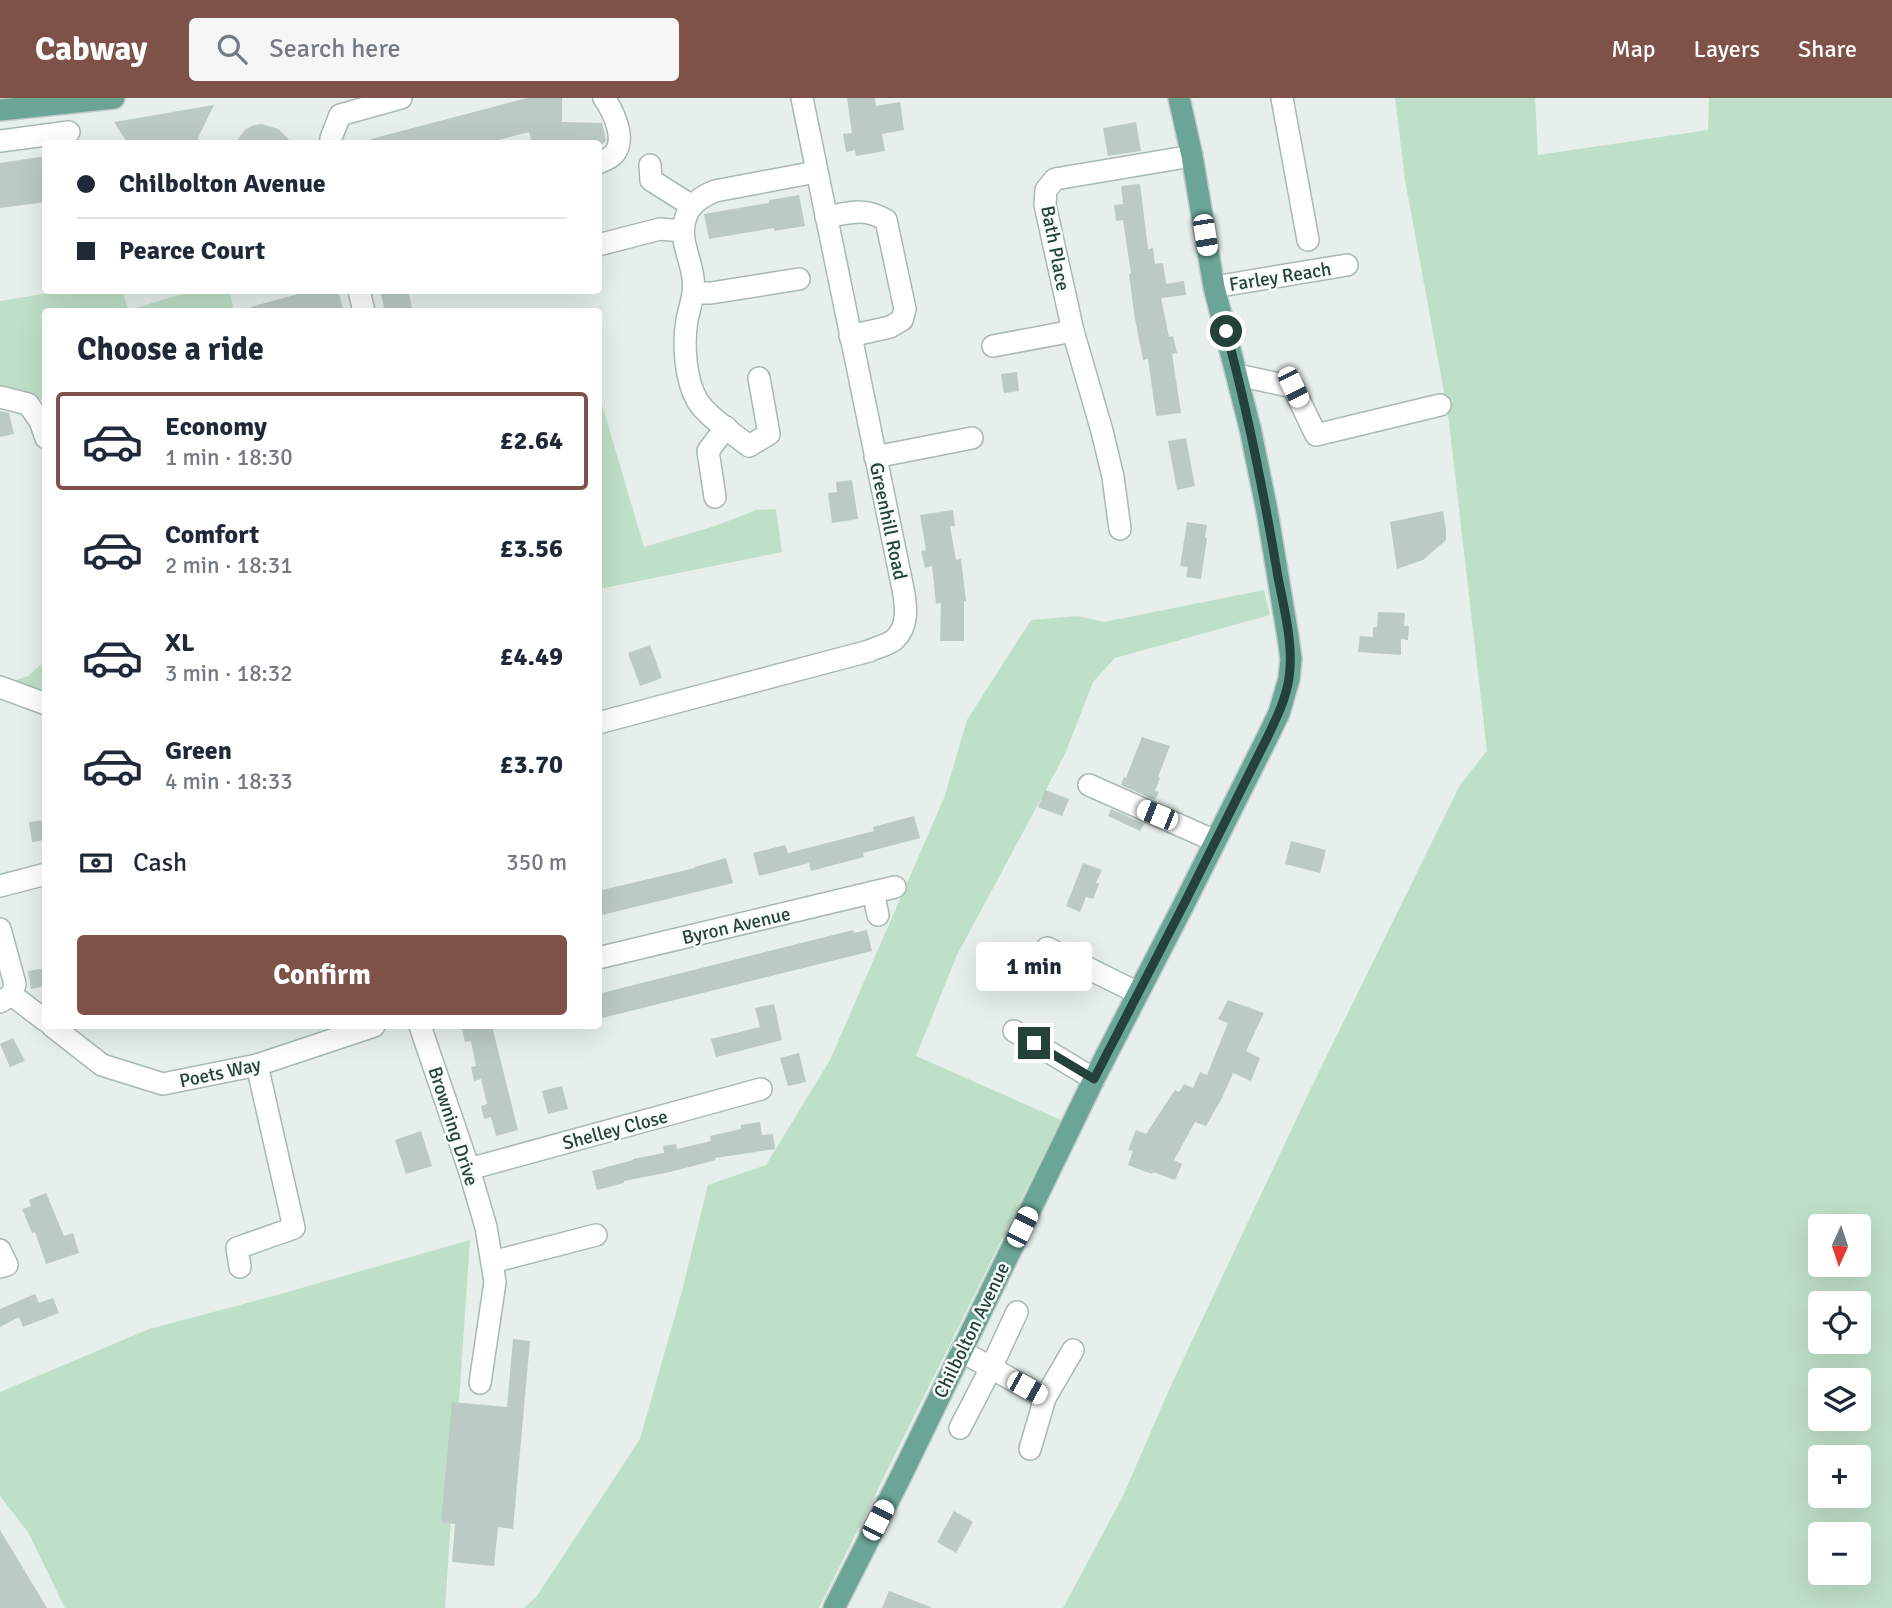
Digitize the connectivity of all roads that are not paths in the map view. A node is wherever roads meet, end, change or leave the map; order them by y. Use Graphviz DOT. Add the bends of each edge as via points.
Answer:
graph roads {
  1 [pos="114,98"];
  2 [pos="401,98"];
  3 [pos="604,98"];
  4 [pos="802,98"];
  5 [pos="1179,98"];
  6 [pos="1282,98"];
  7 [pos="46,102"];
  8 [pos="0,110"];
  9 [pos="69,132"];
  10 [pos="331,140"];
  11 [pos="0,141"];
  12 [pos="1192,156"];
  13 [pos="602,161"];
  14 [pos="650,165"];
  15 [pos="816,172"];
  16 [pos="692,206"];
  17 [pos="826,217"];
  18 [pos="683,231"];
  19 [pos="1308,240"];
  20 [pos="602,244"];
  21 [pos="1347,265"];
  22 [pos="799,279"];
  23 [pos="1214,287"];
  24 [pos="694,293"];
  25 [pos="1073,331"];
  26 [pos="850,336"];
  27 [pos="993,346"];
  28 [pos="1238,375"];
  29 [pos="759,378"];
  30 [pos="0,397"];
  31 [pos="1440,405"];
  32 [pos="42,427"];
  33 [pos="726,428"];
  34 [pos="972,438"];
  35 [pos="875,457"];
  36 [pos="715,497"];
  37 [pos="1120,529"];
  38 [pos="0,687"];
  39 [pos="42,703"];
  40 [pos="602,722"];
  41 [pos="1089,785"];
  42 [pos="1215,841"];
  43 [pos="42,875"];
  44 [pos="0,886"];
  45 [pos="895,887"];
  46 [pos="873,892"];
  47 [pos="878,915"];
  48 [pos="0,929"];
  49 [pos="1047,948"];
  50 [pos="602,957"];
  51 [pos="1138,993"];
  52 [pos="6,999"];
  53 [pos="42,1019"];
  54 [pos="56,1029"];
  55 [pos="363,1029"];
  56 [pos="421,1029"];
  57 [pos="1014,1031"];
  58 [pos="257,1065"];
  59 [pos="1094,1079"];
  60 [pos="761,1089"];
  61 [pos="470,1169"];
  62 [pos="596,1235"];
  63 [pos="0,1250"];
  64 [pos="492,1262"];
  65 [pos="240,1266"];
  66 [pos="0,1267"];
  67 [pos="1017,1312"];
  68 [pos="1073,1350"];
  69 [pos="961,1351"];
  70 [pos="992,1368"];
  71 [pos="480,1382"];
  72 [pos="1045,1398"];
  73 [pos="960,1428"];
  74 [pos="1030,1449"];
  75 [pos="834,1608"];
  1 -- 7 [label="main road"];
  2 -- 10 [label="street" via="340,115"];
  3 -- 13 [label="street" via="617,121 619,144 614,155"];
  4 -- 15 [label="street, Greenhill Road"];
  5 -- 12 [label="main road, Chilbolton Avenue"];
  6 -- 19 [label="street"];
  7 -- 8 [label="main road"];
  9 -- 11 [label="street"];
  12 -- 23 [label="main road, Chilbolton Avenue"];
  12 -- 25 [label="street, Bath Place" via="1055,179 1046,190 1045,205"];
  14 -- 16 [label="street" via="651,180"];
  15 -- 16 [label="street" via="715,191"];
  15 -- 17 [label="street, Greenhill Road"];
  16 -- 18 [label="street"];
  17 -- 26 [label="street, Greenhill Road"];
  17 -- 26 [label="street" via="862,211 886,220 905,309 902,320 890,327"];
  18 -- 20 [label="street" via="660,229"];
  18 -- 24 [label="street"];
  21 -- 23 [label="street, Farley Reach"];
  22 -- 24 [label="street"];
  23 -- 28 [label="main road, Chilbolton Avenue"];
  24 -- 33 [label="street" via="684,342 691,386 697,401"];
  25 -- 27 [label="street"];
  25 -- 37 [label="street, Bath Place" via="1113,477"];
  26 -- 35 [label="street, Greenhill Road"];
  28 -- 31 [label="street" via="1293,387 1316,435"];
  28 -- 42 [label="main road, Chilbolton Avenue" via="1267,511 1291,659 1279,713"];
  29 -- 33 [label="street" via="769,434 749,446"];
  30 -- 32 [label="street" via="27,404"];
  33 -- 36 [label="street" via="708,451"];
  34 -- 35 [label="street"];
  35 -- 40 [label="street, Greenhill Road" via="905,603 904,624 895,639 869,651"];
  38 -- 39 [label="street"];
  41 -- 42 [label="street"];
  42 -- 51 [label="main road, Chilbolton Avenue"];
  43 -- 44 [label="street"];
  45 -- 46 [label="street, Byron Avenue"];
  46 -- 47 [label="street"];
  46 -- 50 [label="street, Byron Avenue"];
  48 -- 52 [label="street" via="15,984"];
  49 -- 51 [label="street"];
  51 -- 59 [label="main road, Chilbolton Avenue"];
  52 -- 53 [label="street"];
  54 -- 58 [label="street, Poets Way" via="102,1065 163,1084"];
  55 -- 58 [label="street, Poets Way"];
  56 -- 61 [label="street, Browning Drive"];
  57 -- 59 [label="street"];
  58 -- 65 [label="street" via="294,1228 237,1248"];
  59 -- 69 [label="main road, Chilbolton Avenue"];
  60 -- 61 [label="street, Shelley Close"];
  61 -- 64 [label="street, Browning Drive"];
  62 -- 64 [label="street"];
  63 -- 66 [label="street" via="6,1265"];
  64 -- 71 [label="street, Browning Drive" via="495,1282"];
  67 -- 70 [label="street"];
  68 -- 72 [label="street"];
  69 -- 70 [label="street"];
  69 -- 75 [label="main road, Chilbolton Avenue"];
  70 -- 72 [label="street"];
  70 -- 73 [label="street"];
  72 -- 74 [label="street"];
}
